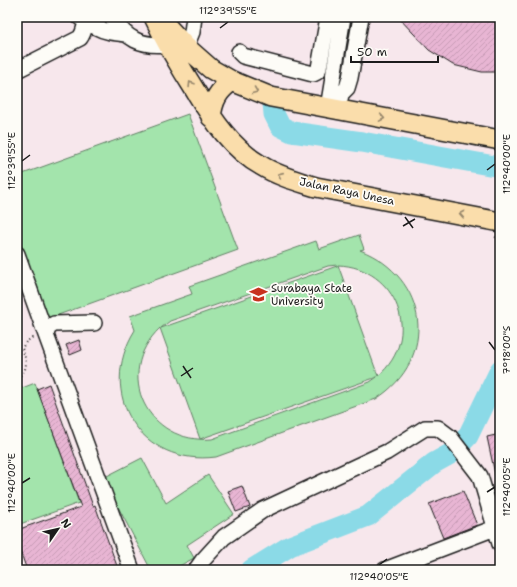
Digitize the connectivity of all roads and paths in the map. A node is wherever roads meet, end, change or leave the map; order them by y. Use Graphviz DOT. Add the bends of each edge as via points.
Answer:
graph roads {
  1 [pos="112,17"];
  2 [pos="154,17"];
  3 [pos="159,17"];
  4 [pos="194,17"];
  5 [pos="328,17"];
  6 [pos="343,17"];
  7 [pos="361,17"];
  8 [pos="84,18"];
  9 [pos="125,34"];
  10 [pos="167,44"];
  11 [pos="186,47"];
  12 [pos="239,52"];
  13 [pos="17,70"];
  14 [pos="232,81"];
  15 [pos="333,110"];
  16 [pos="212,117"];
  17 [pos="500,140"];
  18 [pos="500,222"];
  19 [pos="17,254"];
  20 [pos="94,323"];
  21 [pos="46,335"];
  22 [pos="17,378"];
  23 [pos="498,527"];
  24 [pos="500,544"];
  25 [pos="132,570"];
  26 [pos="196,570"];
  27 [pos="385,570"];
  1 -- 9 [label="lane"];
  2 -- 10 [label="main road, Jalan Raya Unesa"];
  3 -- 11 [label="main road"];
  4 -- 11 [label="lane"];
  5 -- 12 [label="lane" via="319,68 313,74 242,56"];
  6 -- 15 [label="lane"];
  7 -- 15 [label="lane" via="347,88"];
  8 -- 9 [label="lane" via="97,28"];
  8 -- 13 [label="lane" via="84,32 80,38"];
  9 -- 10 [label="lane" via="145,44"];
  16 -- 10 [label="main road, Jalan Raya Unesa, one-way"];
  11 -- 14 [label="main road" via="204,63"];
  14 -- 15 [label="main road, one-way" via="271,97"];
  14 -- 16 [label="main road" via="216,96 212,106"];
  15 -- 17 [label="main road, one-way"];
  18 -- 16 [label="main road, Jalan Raya Unesa, one-way" via="316,187 291,179 262,166 246,155 227,137"];
  19 -- 21 [label="lane"];
  20 -- 21 [label="lane" via="54,324 48,328"];
  21 -- 22 [label="path" via="33,337 26,342 22,348 27,364 25,371"];
  21 -- 25 [label="lane"];
  23 -- 24 [label="lane"];
  23 -- 26 [label="lane" via="480,476 467,458 450,437 438,428 425,428 387,452 263,510 224,537"];
  23 -- 27 [label="lane"];
}
